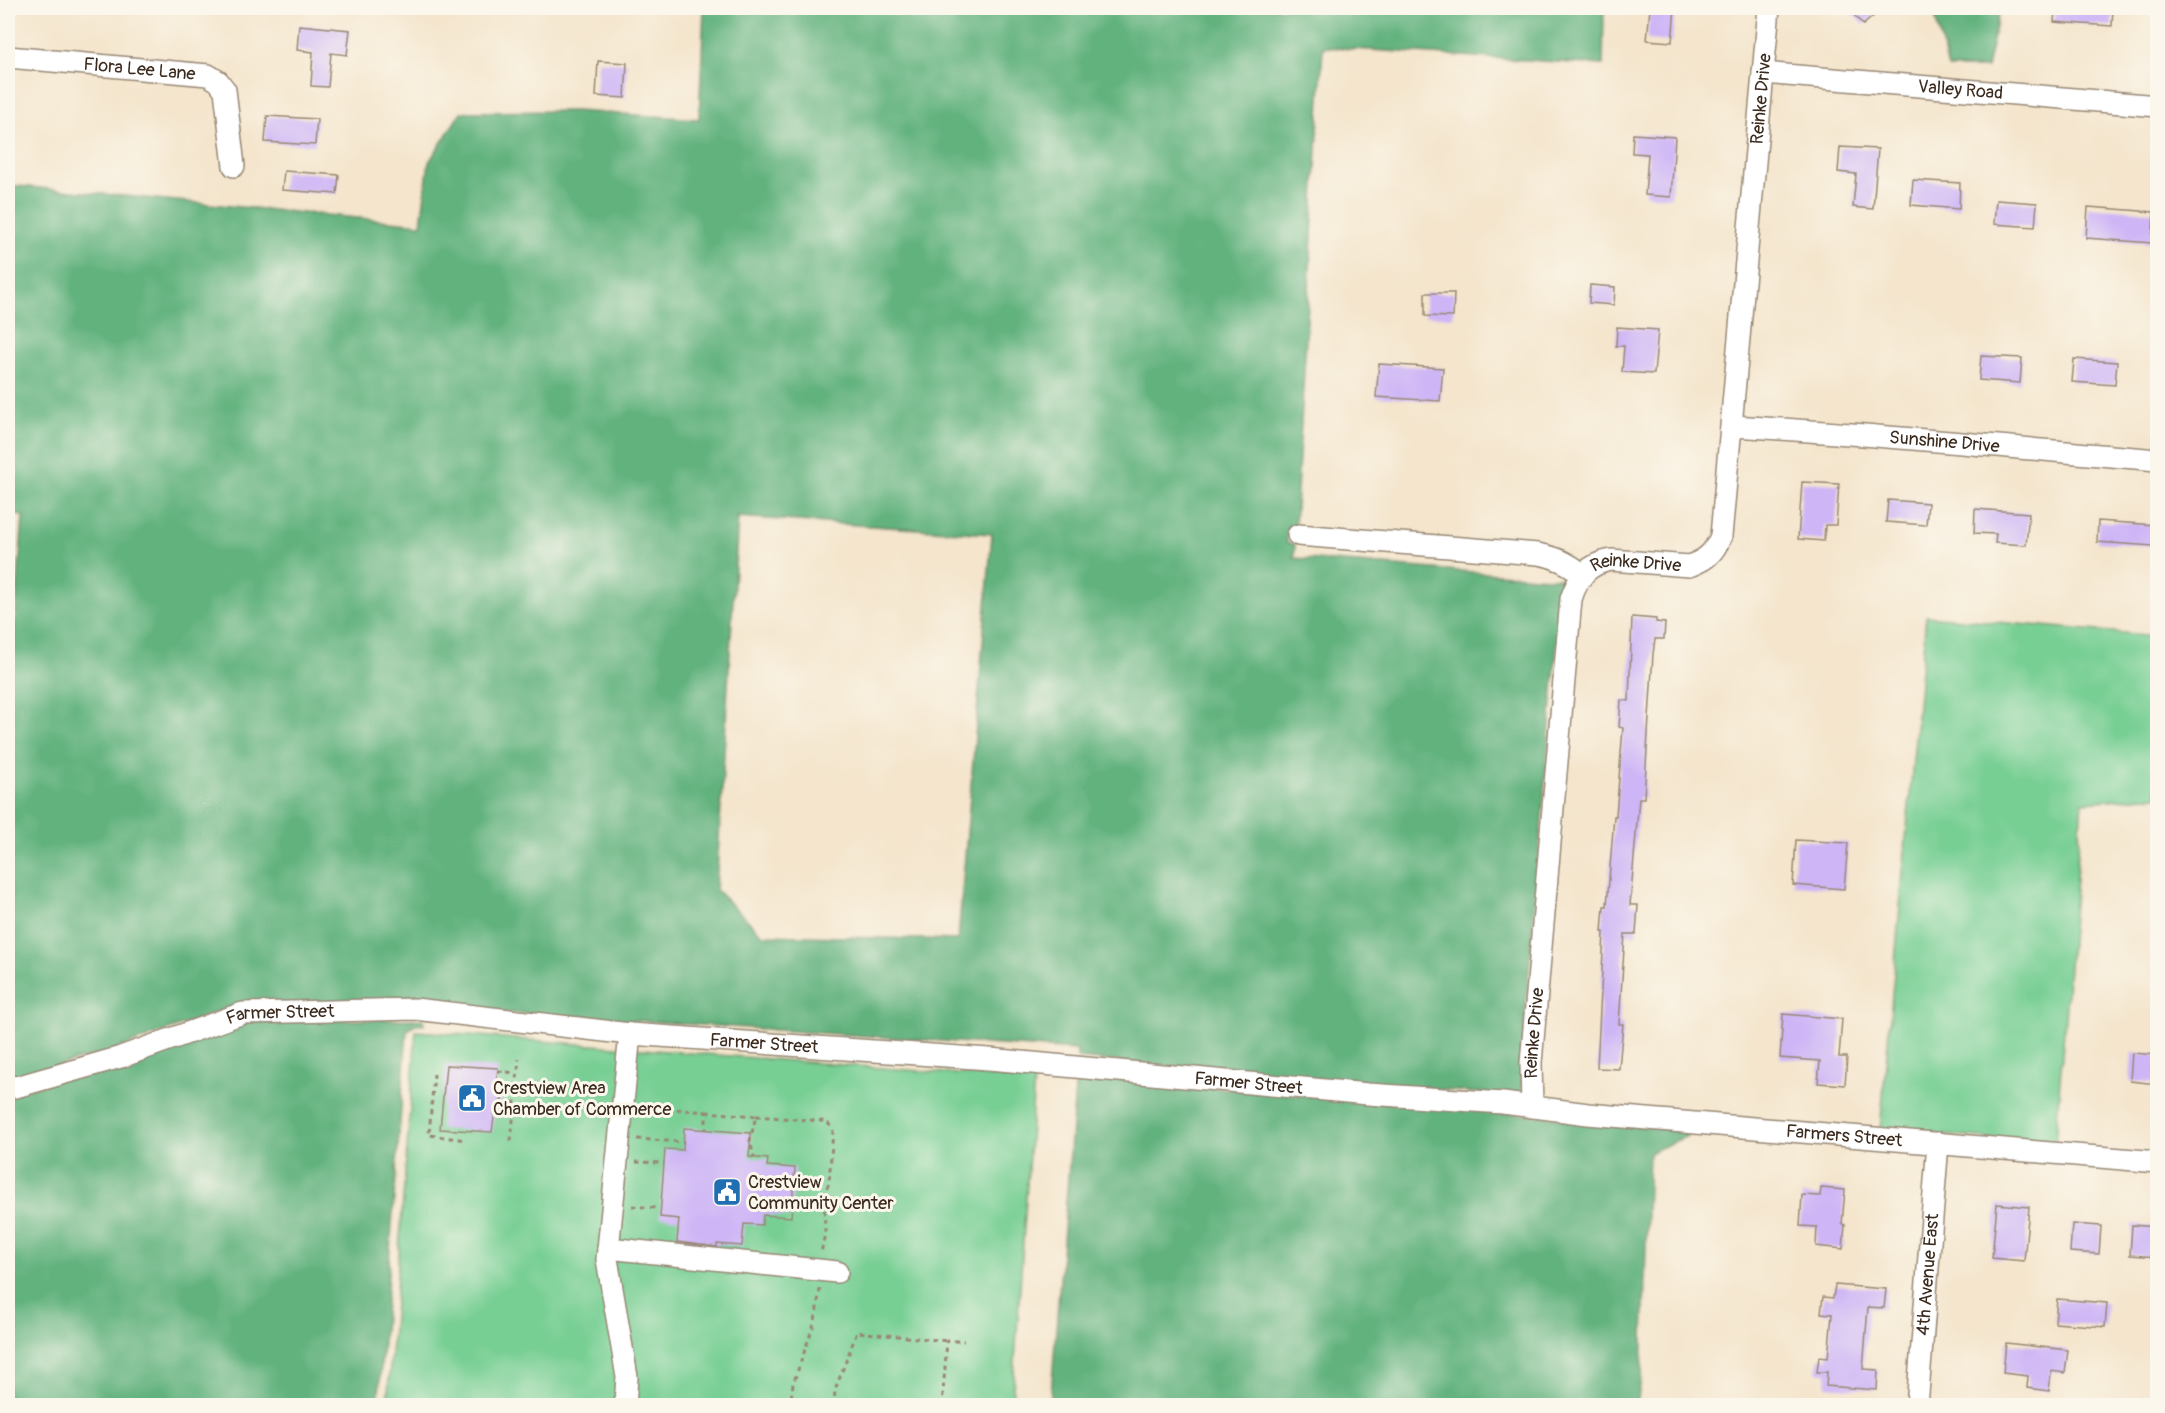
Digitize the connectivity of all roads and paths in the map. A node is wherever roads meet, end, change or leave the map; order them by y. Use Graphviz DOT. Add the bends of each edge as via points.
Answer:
graph roads {
  1 [pos="1769,8"];
  2 [pos="8,57"];
  3 [pos="1763,73"];
  4 [pos="2157,106"];
  5 [pos="234,166"];
  6 [pos="1732,426"];
  7 [pos="2157,460"];
  8 [pos="1298,535"];
  9 [pos="1582,574"];
  10 [pos="630,1034"];
  11 [pos="519,1059"];
  12 [pos="498,1071"];
  13 [pos="517,1073"];
  14 [pos="434,1074"];
  15 [pos="8,1086"];
  16 [pos="498,1102"];
  17 [pos="514,1104"];
  18 [pos="1532,1107"];
  19 [pos="633,1110"];
  20 [pos="706,1112"];
  21 [pos="756,1116"];
  22 [pos="706,1130"];
  23 [pos="631,1138"];
  24 [pos="466,1140"];
  25 [pos="511,1141"];
  26 [pos="683,1142"];
  27 [pos="1938,1143"];
  28 [pos="754,1157"];
  29 [pos="2157,1162"];
  30 [pos="608,1248"];
  31 [pos="812,1269"];
  32 [pos="837,1272"];
  33 [pos="947,1341"];
  34 [pos="963,1341"];
  35 [pos="625,1406"];
  36 [pos="790,1406"];
  37 [pos="834,1406"];
  38 [pos="942,1406"];
  39 [pos="1917,1406"];
  1 -- 3 [label="street, Reinke Drive"];
  2 -- 5 [label="street, Flora Lee Lane" via="208,75 225,90"];
  3 -- 4 [label="street, Valley Road"];
  3 -- 6 [label="street, Reinke Drive"];
  6 -- 7 [label="street, Sunshine Drive"];
  6 -- 9 [label="street, Reinke Drive" via="1720,536 1714,552 1689,566 1611,560 1599,562"];
  8 -- 9 [label="street" via="1538,554 1569,563"];
  9 -- 18 [label="street, Reinke Drive" via="1571,599 1531,1064"];
  10 -- 15 [label="street, Farmer Street" via="415,1009 243,1013 121,1057"];
  10 -- 18 [label="street, Farmer Street" via="989,1059"];
  10 -- 30 [label="street"];
  11 -- 13 [label="path"];
  12 -- 13 [label="path"];
  13 -- 17 [label="path"];
  14 -- 24 [label="path" via="429,1135"];
  16 -- 17 [label="path"];
  17 -- 25 [label="path"];
  18 -- 27 [label="street, Farmers Street"];
  19 -- 20 [label="path" via="654,1107"];
  20 -- 21 [label="path"];
  20 -- 22 [label="path"];
  21 -- 28 [label="path" via="750,1141"];
  21 -- 31 [label="path" via="822,1122 830,1124 833,1131 824,1197 824,1239 821,1255 812,1260"];
  23 -- 26 [label="path"];
  27 -- 29 [label="street, Farmers Street"];
  27 -- 39 [label="street, 4th Avenue East"];
  30 -- 31 [label="street"];
  30 -- 35 [label="street" via="627,1377"];
  31 -- 32 [label="street"];
  31 -- 36 [label="path" via="812,1279 820,1289 815,1321 792,1384"];
  33 -- 34 [label="path"];
  33 -- 37 [label="path" via="857,1332"];
  33 -- 38 [label="path"];
}
